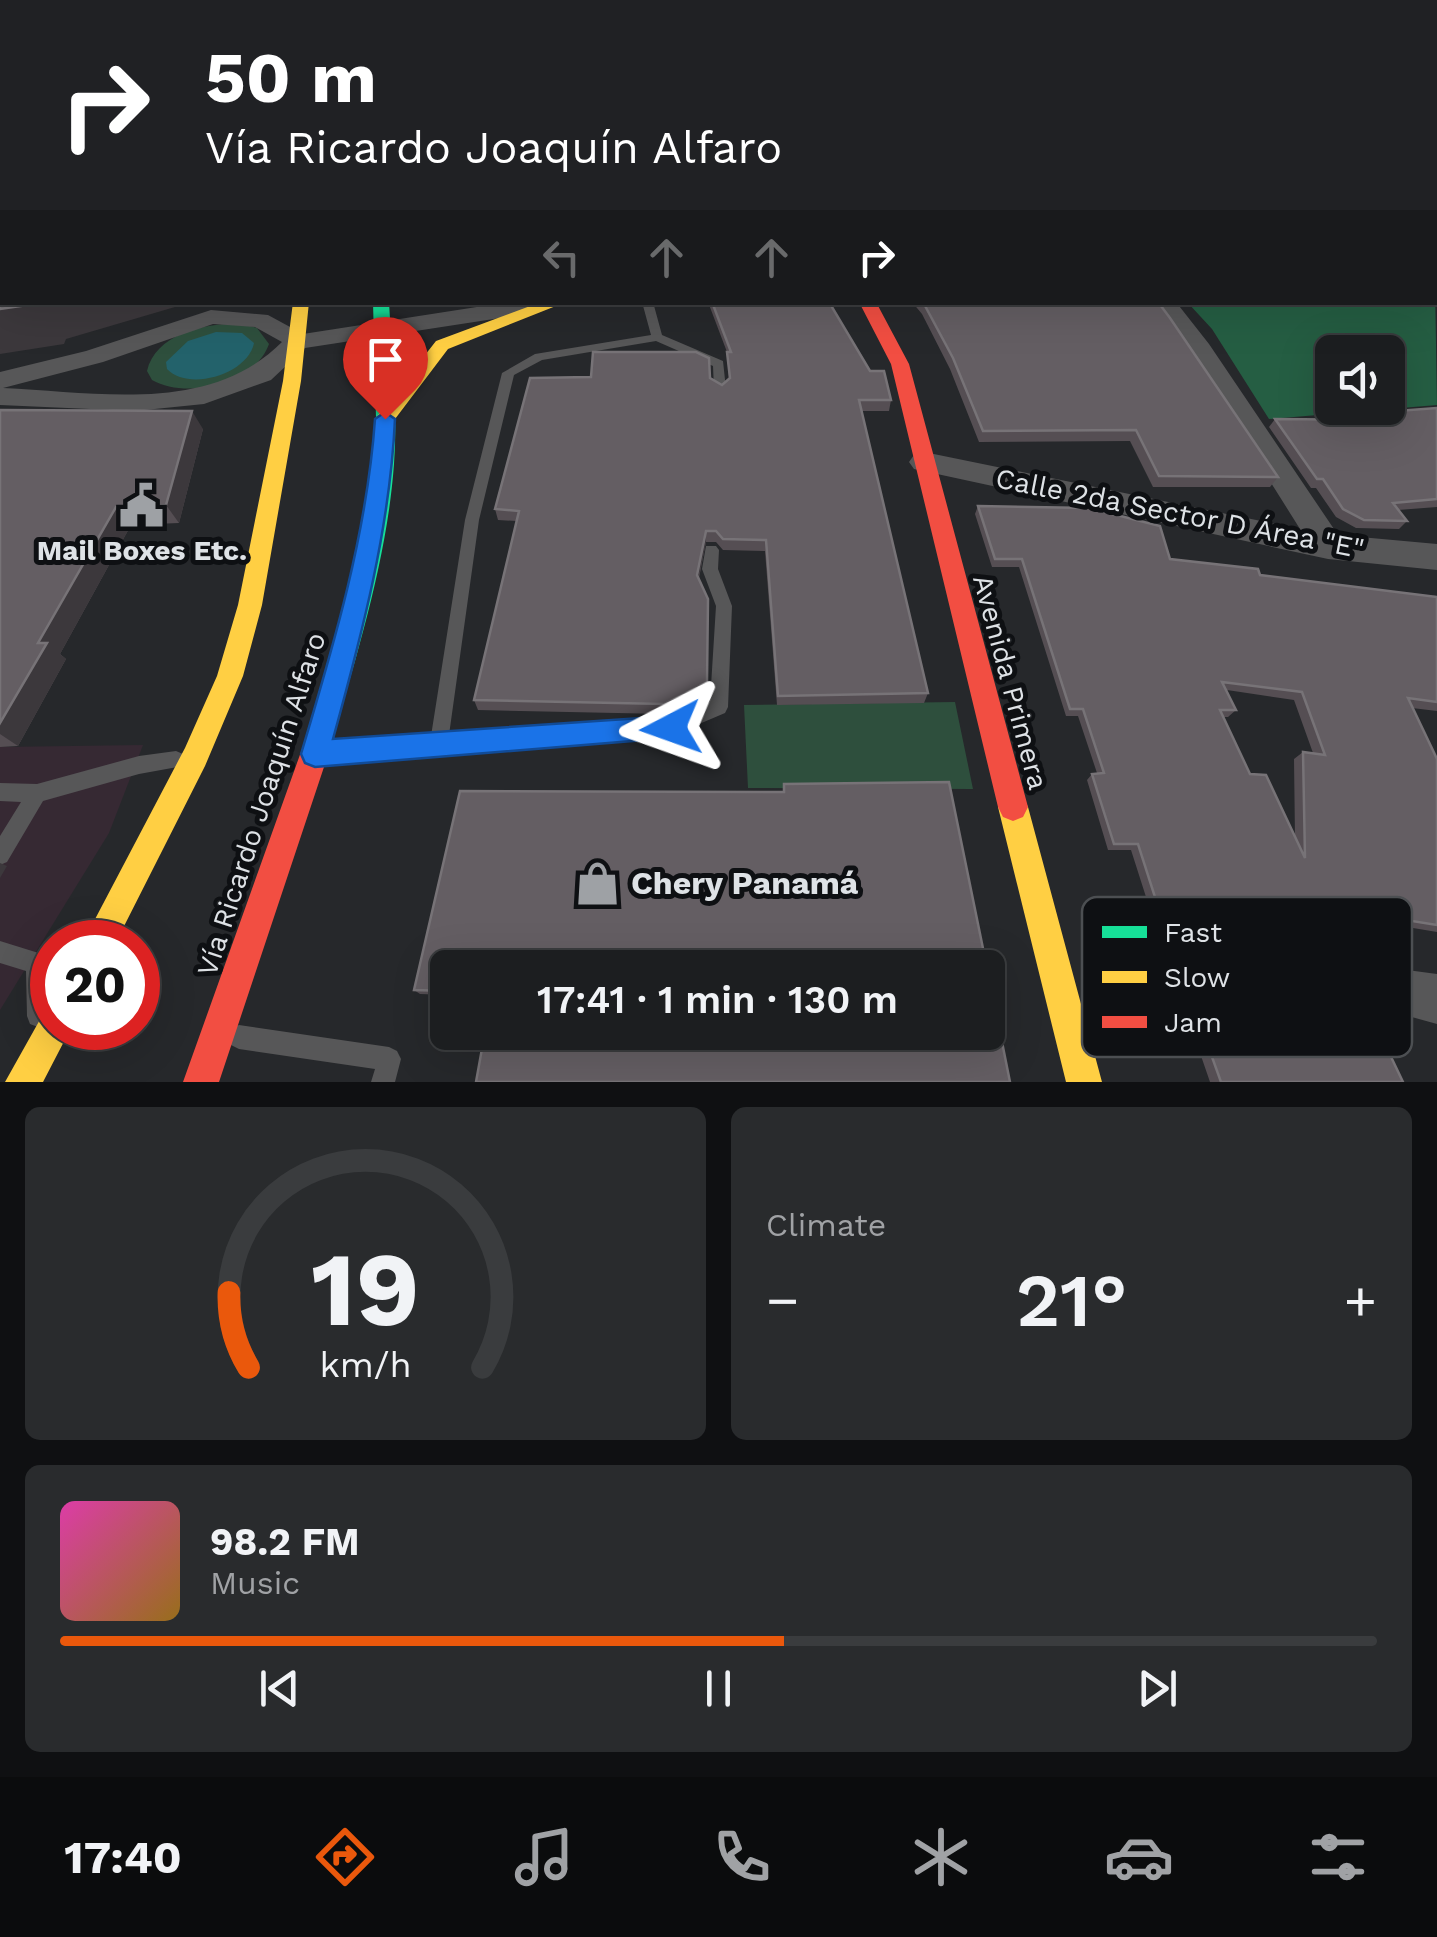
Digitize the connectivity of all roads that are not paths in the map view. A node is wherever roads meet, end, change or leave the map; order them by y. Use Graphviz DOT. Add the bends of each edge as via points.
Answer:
graph roads {
  1 [pos="255,305"];
  2 [pos="301,305"];
  3 [pos="520,305"];
  4 [pos="550,305"];
  5 [pos="648,305"];
  6 [pos="869,305"];
  7 [pos="1165,305"];
  8 [pos="382,316"];
  9 [pos="211,318"];
  10 [pos="657,338"];
  11 [pos="149,339"];
  12 [pos="297,342"];
  13 [pos="0,380"];
  14 [pos="720,389"];
  15 [pos="0,396"];
  16 [pos="190,398"];
  17 [pos="156,400"];
  18 [pos="289,402"];
  19 [pos="385,419"];
  20 [pos="924,462"];
  21 [pos="1328,547"];
  22 [pos="711,550"];
  23 [pos="1437,557"];
  24 [pos="439,744"];
  25 [pos="315,754"];
  26 [pos="195,757"];
  27 [pos="0,792"];
  28 [pos="37,793"];
  29 [pos="0,855"];
  30 [pos="110,920"];
  31 [pos="0,952"];
  32 [pos="218,1034"];
  33 [pos="42,1050"];
  34 [pos="38,1058"];
  35 [pos="24,1082"];
  36 [pos="201,1082"];
  37 [pos="383,1082"];
  38 [pos="1084,1082"];
  1 -- 9 [label="street"];
  2 -- 12 [label="main road"];
  3 -- 8 [label="street"];
  4 -- 19 [label="main road" via="442,346"];
  5 -- 10 [label="lane"];
  6 -- 20 [label="main road, Avenida Primera" via="900,364"];
  7 -- 21 [label="street"];
  8 -- 12 [label="street"];
  8 -- 19 [label="main road, Vía Ricardo Joaquín Alfaro"];
  9 -- 11 [label="street"];
  9 -- 12 [label="street" via="259,320"];
  10 -- 14 [label="lane" via="719,364"];
  10 -- 24 [label="lane" via="539,357 508,373 472,520"];
  11 -- 13 [label="street"];
  11 -- 17 [label="street" via="128,384 138,396"];
  12 -- 16 [label="street" via="260,375"];
  12 -- 18 [label="main road"];
  15 -- 17 [label="street"];
  16 -- 17 [label="street"];
  16 -- 18 [label="street"];
  18 -- 26 [label="main road" via="250,605 230,676"];
  19 -- 25 [label="main road, Vía Ricardo Joaquín Alfaro" via="381,487"];
  20 -- 21 [label="street, Calle 2da Sector D Área \"E\""];
  20 -- 38 [label="main road, Avenida Primera"];
  21 -- 23 [label="street, Calle 2da Sector D Área \"E\""];
  22 -- 24 [label="lane" via="710,569 724,606 719,708 671,728"];
  24 -- 25 [label="lane"];
  25 -- 32 [label="main road, Vía Ricardo Joaquín Alfaro"];
  26 -- 28 [label="lane"];
  26 -- 30 [label="main road"];
  27 -- 28 [label="lane"];
  28 -- 29 [label="lane"];
  31 -- 34 [label="lane" via="37,963"];
  32 -- 36 [label="main road, Vía Ricardo Joaquín Alfaro"];
  32 -- 37 [label="lane" via="390,1059"];
  33 -- 34 [label="main road"];
  34 -- 35 [label="main road"];
}
